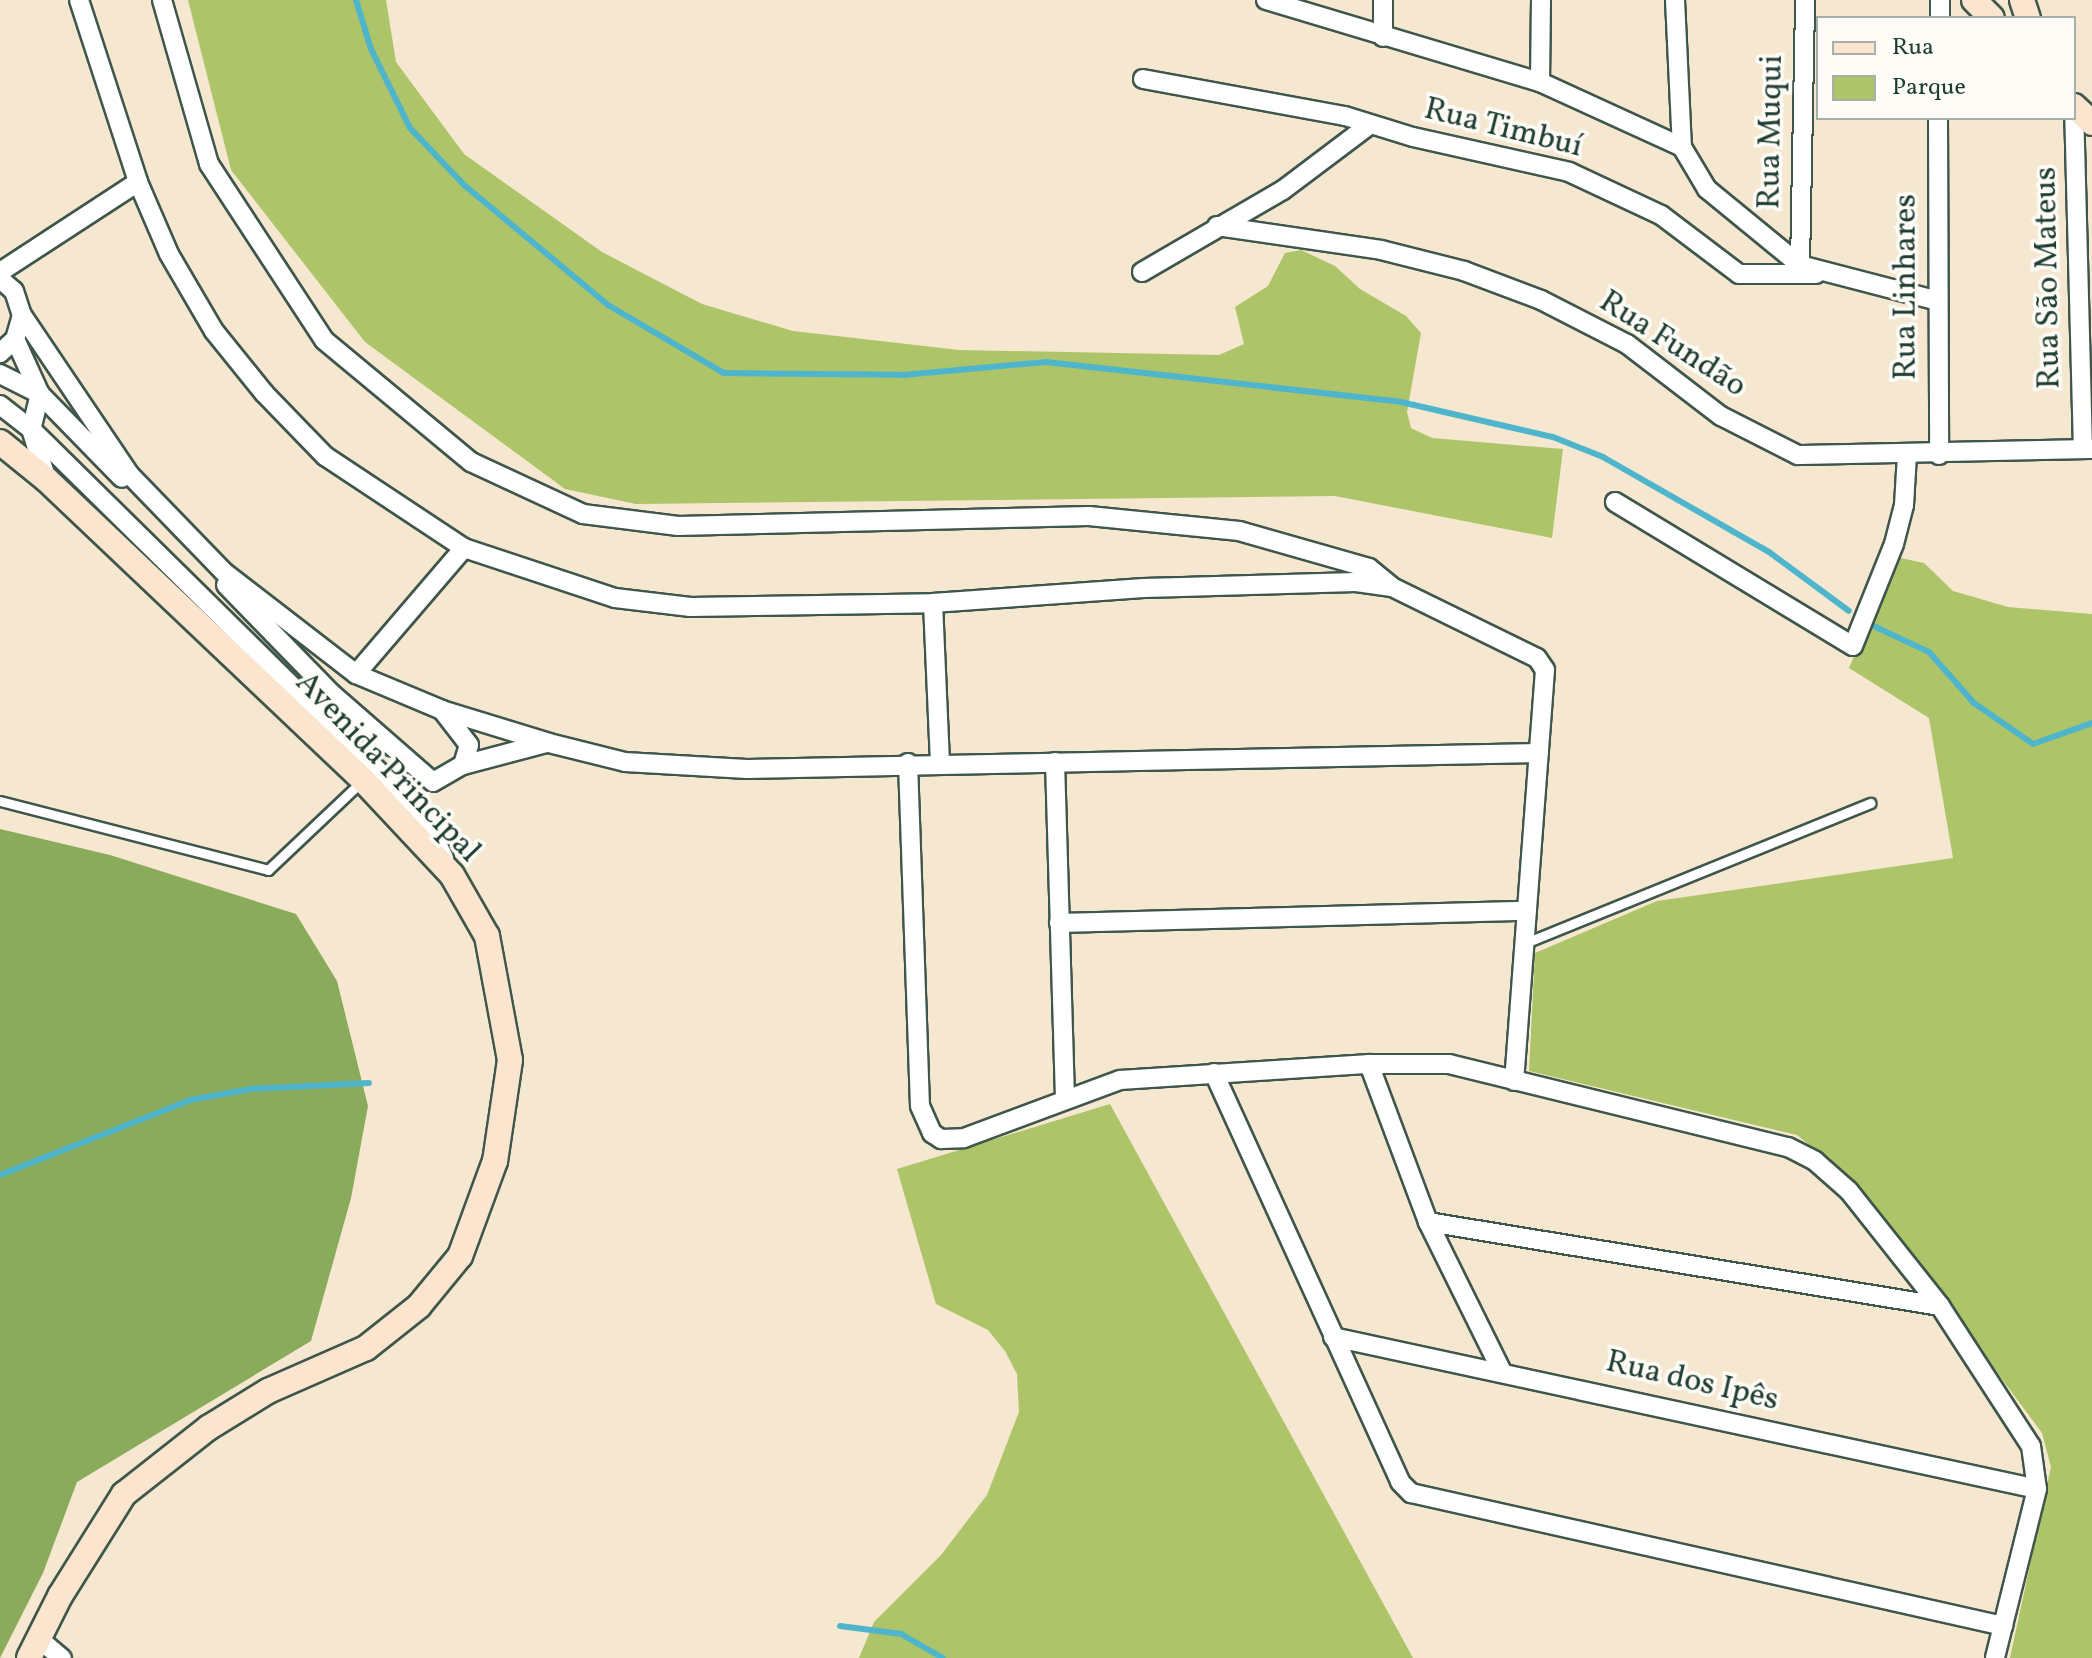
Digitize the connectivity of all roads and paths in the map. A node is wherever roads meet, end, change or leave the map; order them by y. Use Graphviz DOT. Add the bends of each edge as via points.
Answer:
graph roads {
  1 [pos="79,0"];
  2 [pos="162,0"];
  3 [pos="1266,0"];
  4 [pos="1383,0"];
  5 [pos="1541,0"];
  6 [pos="1675,0"];
  7 [pos="1805,0"];
  8 [pos="1974,0"];
  9 [pos="1990,16"];
  10 [pos="1383,37"];
  11 [pos="1143,79"];
  12 [pos="1540,82"];
  13 [pos="2076,108"];
  14 [pos="1938,120"];
  15 [pos="2075,120"];
  16 [pos="2092,123"];
  17 [pos="1368,126"];
  18 [pos="1682,147"];
  19 [pos="138,182"];
  20 [pos="1217,226"];
  21 [pos="1800,265"];
  22 [pos="0,272"];
  23 [pos="1142,272"];
  24 [pos="1827,272"];
  25 [pos="0,279"];
  26 [pos="1934,300"];
  27 [pos="22,315"];
  28 [pos="15,339"];
  29 [pos="0,353"];
  30 [pos="0,374"];
  31 [pos="40,394"];
  32 [pos="0,405"];
  33 [pos="31,429"];
  34 [pos="0,442"];
  35 [pos="2087,449"];
  36 [pos="1907,454"];
  37 [pos="1939,455"];
  38 [pos="47,480"];
  39 [pos="1615,502"];
  40 [pos="464,548"];
  41 [pos="1392,587"];
  42 [pos="933,603"];
  43 [pos="205,618"];
  44 [pos="356,674"];
  45 [pos="331,693"];
  46 [pos="442,710"];
  47 [pos="314,712"];
  48 [pos="549,743"];
  49 [pos="1539,753"];
  50 [pos="940,762"];
  51 [pos="1055,762"];
  52 [pos="908,763"];
  53 [pos="463,765"];
  54 [pos="363,780"];
  55 [pos="0,801"];
  56 [pos="1871,803"];
  57 [pos="452,875"];
  58 [pos="1527,911"];
  59 [pos="1059,923"];
  60 [pos="1523,944"];
  61 [pos="1369,1064"];
  62 [pos="1214,1073"];
  63 [pos="1514,1081"];
  64 [pos="1065,1098"];
  65 [pos="1428,1222"];
  66 [pos="1940,1306"];
  67 [pos="1333,1337"];
  68 [pos="1501,1370"];
  69 [pos="2037,1489"];
  70 [pos="2003,1626"];
  71 [pos="34,1648"];
  72 [pos="62,1658"];
  73 [pos="1995,1658"];
  1 -- 19 [label="street"];
  2 -- 41 [label="street" via="209,164 324,340 471,462 583,514 678,526 1089,516 1239,531 1369,568"];
  3 -- 10 [label="street"];
  4 -- 10 [label="street"];
  5 -- 12 [label="street"];
  6 -- 18 [label="street"];
  7 -- 21 [label="street, Rua Muqui"];
  8 -- 9 [label="street"];
  10 -- 12 [label="street"];
  11 -- 17 [label="street, Rua Timbuí" via="1345,116"];
  12 -- 18 [label="street"];
  13 -- 16 [label="street"];
  14 -- 26 [label="street, Rua Linhares"];
  15 -- 35 [label="street, Rua São Mateus"];
  17 -- 20 [label="street" via="1283,190"];
  17 -- 24 [label="street, Rua Timbuí" via="1569,172 1661,215 1739,274"];
  18 -- 21 [label="street" via="1707,189"];
  19 -- 22 [label="street"];
  19 -- 40 [label="street" via="169,254 214,331 264,393 325,456"];
  20 -- 23 [label="street"];
  20 -- 36 [label="street, Rua Fundão" via="1381,250 1464,271 1541,300 1627,344 1721,416 1798,455"];
  21 -- 24 [label="street"];
  24 -- 26 [label="street"];
  25 -- 27 [label="street" via="14,291"];
  26 -- 37 [label="street, Rua Linhares"];
  27 -- 28 [label="street"];
  27 -- 44 [label="street" via="130,475 224,572"];
  28 -- 29 [label="street"];
  28 -- 31 [label="street"];
  30 -- 31 [label="street"];
  31 -- 33 [label="street"];
  31 -- 45 [label="street"];
  32 -- 33 [label="street"];
  33 -- 38 [label="street"];
  33 -- 43 [label="street"];
  34 -- 38 [label="street, Avenida Principal"];
  35 -- 37 [label="street, Rua Fundão"];
  36 -- 37 [label="street, Rua Fundão"];
  36 -- 39 [label="street" via="1904,505 1894,544 1853,646"];
  38 -- 43 [label="street, Avenida Principal"];
  40 -- 42 [label="street" via="615,598 749,609"];
  40 -- 44 [label="street"];
  41 -- 42 [label="street" via="1356,582 1143,588"];
  41 -- 49 [label="street" via="1537,658 1545,670"];
  42 -- 50 [label="street"];
  43 -- 47 [label="street"];
  43 -- 54 [label="street, Avenida Principal"];
  44 -- 46 [label="street"];
  45 -- 47 [label="street"];
  45 -- 53 [label="street" via="433,782"];
  46 -- 48 [label="street"];
  46 -- 53 [label="street" via="469,745"];
  47 -- 57 [label="street" via="423,815"];
  48 -- 52 [label="street" via="625,762 691,767"];
  48 -- 53 [label="street"];
  49 -- 51 [label="street"];
  49 -- 58 [label="street"];
  50 -- 51 [label="street"];
  50 -- 52 [label="street"];
  51 -- 59 [label="street"];
  52 -- 64 [label="street" via="924,1123 941,1139 964,1138"];
  54 -- 55 [label="lane" via="268,870"];
  54 -- 57 [label="street, Avenida Principal"];
  56 -- 60 [label="lane"];
  57 -- 71 [label="street, Avenida Principal" via="487,936 510,1060 495,1161 460,1256 419,1306 366,1348 268,1391 208,1428 124,1494"];
  58 -- 59 [label="street"];
  58 -- 60 [label="street"];
  59 -- 64 [label="street"];
  60 -- 63 [label="street"];
  61 -- 62 [label="street"];
  61 -- 63 [label="street" via="1449,1064"];
  61 -- 65 [label="street"];
  62 -- 64 [label="street" via="1120,1080"];
  62 -- 67 [label="street"];
  63 -- 66 [label="street" via="1788,1147 1815,1161 1849,1191"];
  65 -- 66 [label="street"];
  65 -- 68 [label="street"];
  66 -- 69 [label="street" via="2031,1446"];
  67 -- 68 [label="street, Rua dos Ipês"];
  67 -- 70 [label="street" via="1400,1482 1411,1493"];
  68 -- 69 [label="street, Rua dos Ipês"];
  69 -- 70 [label="street"];
  70 -- 73 [label="street"];
  71 -- 72 [label="street"];
}
